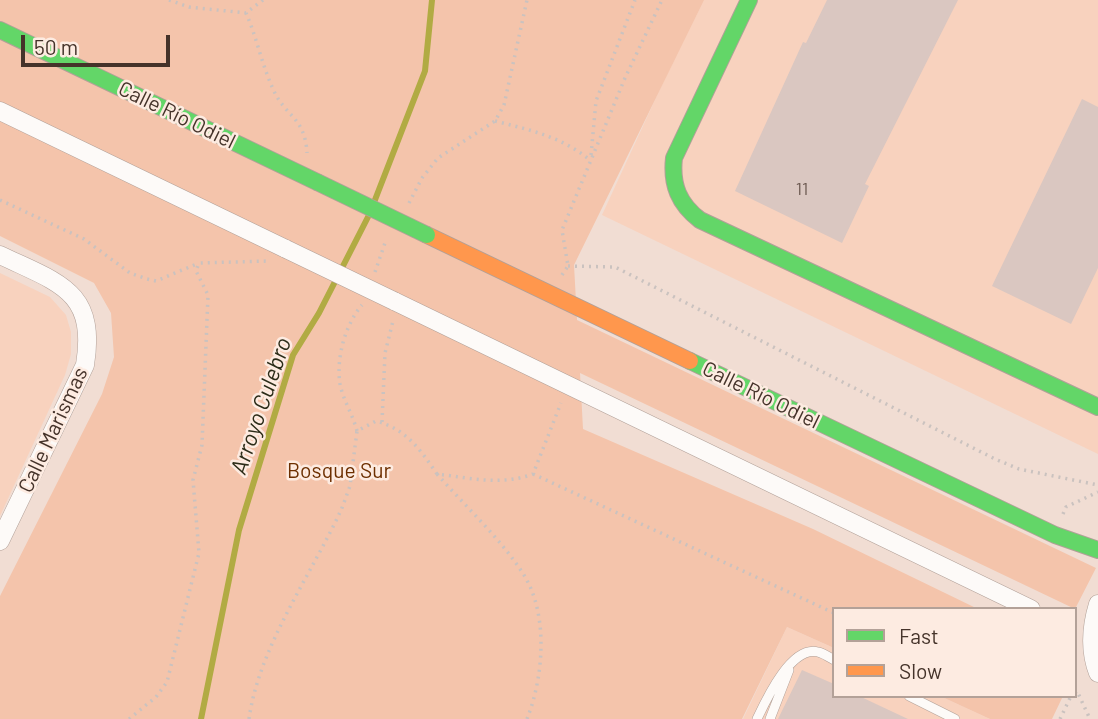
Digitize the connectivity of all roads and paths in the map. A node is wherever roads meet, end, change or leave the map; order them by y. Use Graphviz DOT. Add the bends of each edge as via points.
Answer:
graph roads {
  1 [pos="169,0"];
  2 [pos="263,0"];
  3 [pos="635,0"];
  4 [pos="662,0"];
  5 [pos="749,0"];
  6 [pos="246,13"];
  7 [pos="0,30"];
  8 [pos="0,111"];
  9 [pos="495,121"];
  10 [pos="591,161"];
  11 [pos="301,174"];
  12 [pos="0,200"];
  13 [pos="286,249"];
  14 [pos="0,255"];
  15 [pos="199,263"];
  16 [pos="568,266"];
  17 [pos="550,294"];
  18 [pos="398,303"];
  19 [pos="569,385"];
  20 [pos="1098,407"];
  21 [pos="382,422"];
  22 [pos="437,474"];
  23 [pos="533,474"];
  24 [pos="1098,485"];
  25 [pos="1098,492"];
  26 [pos="1055,535"];
  27 [pos="0,541"];
  28 [pos="1098,550"];
  29 [pos="1098,604"];
  30 [pos="1027,607"];
  31 [pos="832,612"];
  32 [pos="1077,639"];
  33 [pos="1092,650"];
  34 [pos="832,659"];
  35 [pos="790,665"];
  36 [pos="1098,673"];
  37 [pos="1077,691"];
  38 [pos="913,698"];
  39 [pos="1071,698"];
  40 [pos="130,719"];
  41 [pos="250,719"];
  42 [pos="527,719"];
  43 [pos="757,719"];
  44 [pos="770,719"];
  45 [pos="955,719"];
  46 [pos="1060,719"];
  47 [pos="1090,719"];
  1 -- 6 [label="path" via="189,7"];
  2 -- 6 [label="path"];
  3 -- 10 [label="path" via="596,101"];
  4 -- 10 [label="path"];
  5 -- 20 [label="street" via="674,158 672,171 681,203 700,220"];
  6 -- 11 [label="path" via="275,94 297,118 306,139"];
  7 -- 11 [label="street, Calle Río Odiel"];
  8 -- 13 [label="street"];
  9 -- 10 [label="path" via="574,146"];
  10 -- 16 [label="path" via="562,230"];
  11 -- 17 [label="street, Calle Río Odiel, bridge"];
  12 -- 15 [label="path" via="90,242 130,273 147,279 156,281"];
  13 -- 15 [label="path" via="263,263"];
  13 -- 18 [label="street, bridge"];
  14 -- 27 [label="street, Calle Marismas" via="59,284 81,306 90,335 85,365"];
  15 -- 40 [label="path" via="196,271 208,295 202,445 193,480 200,553 167,682"];
  16 -- 17 [label="path"];
  16 -- 24 [label="path" via="615,267 1019,469"];
  17 -- 26 [label="street, Calle Río Odiel"];
  18 -- 19 [label="street"];
  18 -- 21 [label="path" via="385,353"];
  19 -- 23 [label="path"];
  19 -- 30 [label="street"];
  21 -- 22 [label="path" via="405,433"];
  21 -- 41 [label="path" via="357,431 350,486 342,508 268,654"];
  22 -- 23 [label="path" via="515,481"];
  22 -- 42 [label="path" via="523,573 536,604 541,647"];
  23 -- 31 [label="path"];
  25 -- 26 [label="path" via="1066,506"];
  26 -- 28 [label="street, Calle Río Odiel"];
  29 -- 33 [label="street"];
  32 -- 33 [label="street"];
  33 -- 36 [label="street"];
  34 -- 35 [label="lane" via="817,651 802,654"];
  35 -- 43 [label="lane"];
  35 -- 44 [label="lane"];
  37 -- 47 [label="path"];
  38 -- 45 [label="lane"];
  39 -- 46 [label="path"];
}
